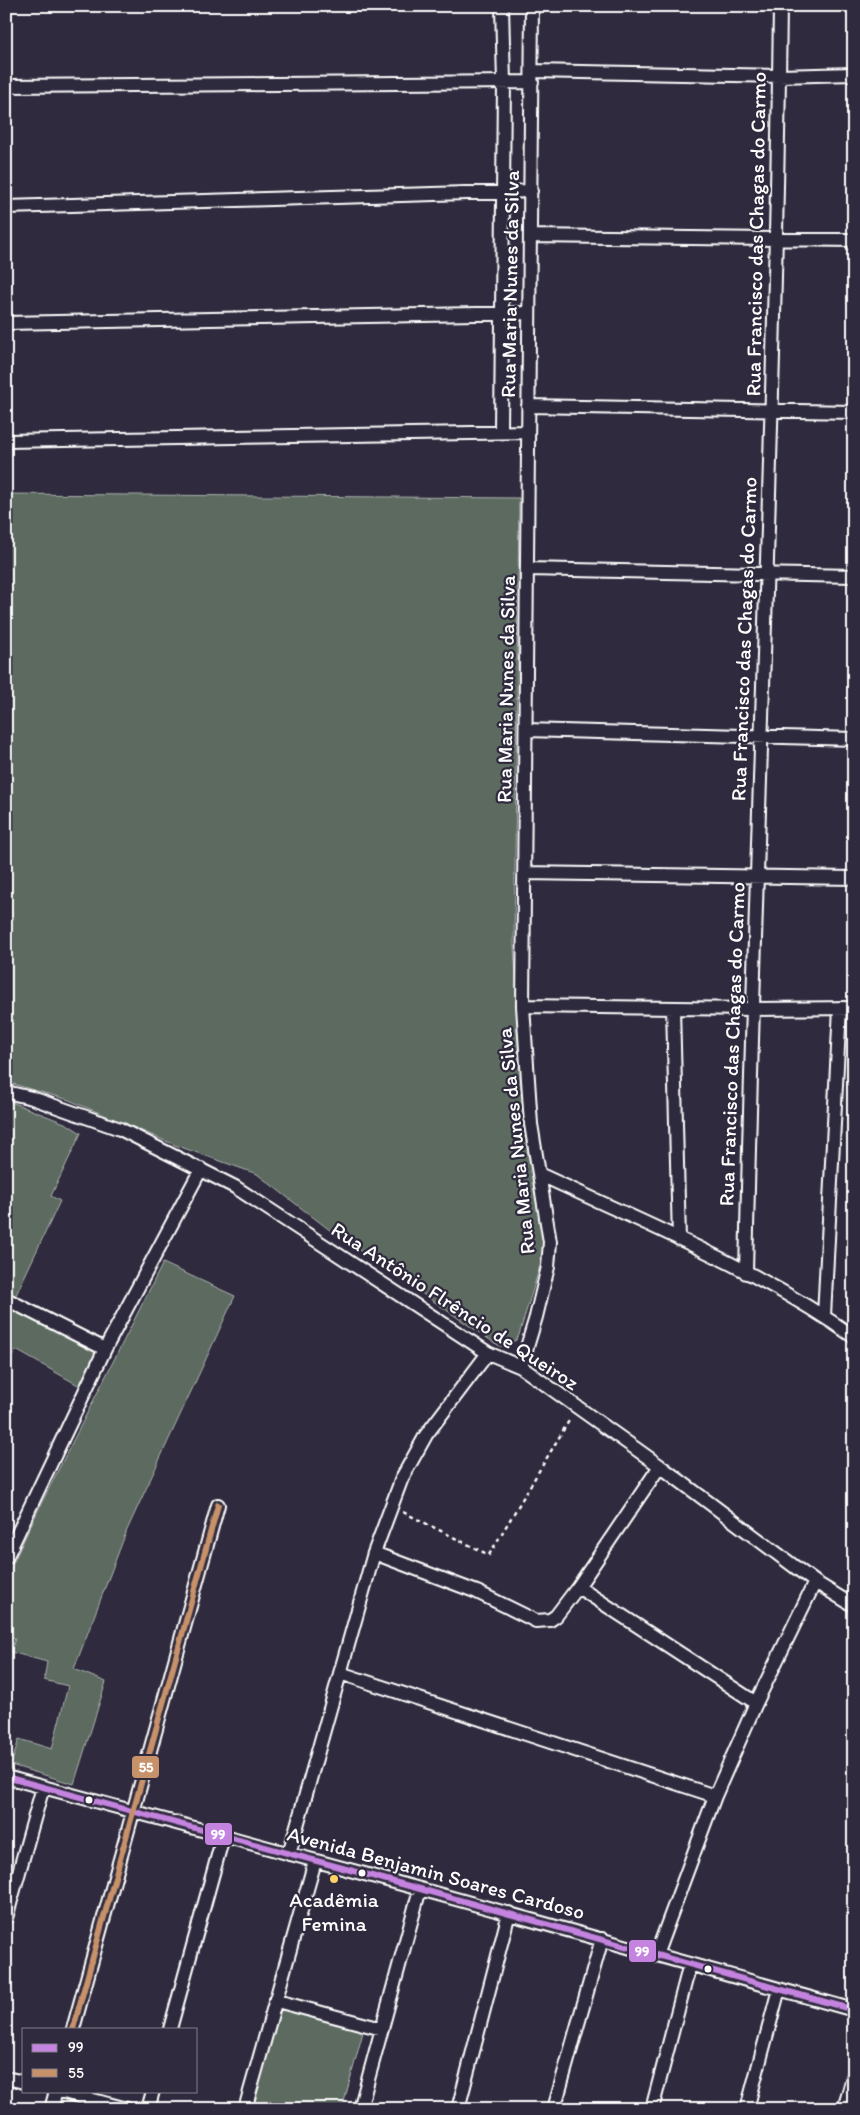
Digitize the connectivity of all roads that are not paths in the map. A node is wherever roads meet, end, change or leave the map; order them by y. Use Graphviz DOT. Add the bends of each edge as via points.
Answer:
graph roads {
  1 [pos="502,6"];
  2 [pos="532,6"];
  3 [pos="780,6"];
  4 [pos="854,74"];
  5 [pos="532,76"];
  6 [pos="779,76"];
  7 [pos="504,82"];
  8 [pos="6,86"];
  9 [pos="531,191"];
  10 [pos="502,192"];
  11 [pos="6,207"];
  12 [pos="530,236"];
  13 [pos="777,240"];
  14 [pos="854,240"];
  15 [pos="500,313"];
  16 [pos="529,313"];
  17 [pos="6,323"];
  18 [pos="528,406"];
  19 [pos="772,410"];
  20 [pos="854,412"];
  21 [pos="501,432"];
  22 [pos="528,432"];
  23 [pos="6,441"];
  24 [pos="527,568"];
  25 [pos="767,574"];
  26 [pos="854,576"];
  27 [pos="526,730"];
  28 [pos="761,737"];
  29 [pos="854,739"];
  30 [pos="524,873"];
  31 [pos="756,877"];
  32 [pos="854,878"];
  33 [pos="523,1006"];
  34 [pos="674,1008"];
  35 [pos="840,1008"];
  36 [pos="854,1008"];
  37 [pos="752,1009"];
  38 [pos="6,1092"];
  39 [pos="200,1169"];
  40 [pos="539,1174"];
  41 [pos="679,1239"];
  42 [pos="746,1273"];
  43 [pos="6,1299"];
  44 [pos="824,1316"];
  45 [pos="854,1338"];
  46 [pos="105,1349"];
  47 [pos="488,1353"];
  48 [pos="520,1368"];
  49 [pos="660,1466"];
  50 [pos="218,1504"];
  51 [pos="374,1553"];
  52 [pos="6,1558"];
  53 [pos="815,1582"];
  54 [pos="578,1587"];
  55 [pos="853,1605"];
  56 [pos="340,1673"];
  57 [pos="756,1703"];
  58 [pos="6,1777"];
  59 [pos="42,1787"];
  60 [pos="715,1796"];
  61 [pos="132,1811"];
  62 [pos="223,1836"];
  63 [pos="289,1854"];
  64 [pos="315,1861"];
  65 [pos="420,1888"];
  66 [pos="509,1914"];
  67 [pos="6,1918"];
  68 [pos="602,1940"];
  69 [pos="656,1955"];
  70 [pos="690,1964"];
  71 [pos="779,1989"];
  72 [pos="276,2001"];
  73 [pos="854,2010"];
  74 [pos="73,2028"];
  75 [pos="170,2028"];
  76 [pos="382,2029"];
  77 [pos="854,2074"];
  78 [pos="6,2078"];
  79 [pos="22,2082"];
  80 [pos="56,2092"];
  81 [pos="64,2092"];
  82 [pos="153,2092"];
  83 [pos="51,2109"];
  84 [pos="127,2109"];
  85 [pos="148,2109"];
  86 [pos="245,2109"];
  87 [pos="360,2109"];
  88 [pos="458,2109"];
  89 [pos="554,2109"];
  90 [pos="652,2109"];
  91 [pos="747,2109"];
  92 [pos="844,2109"];
  1 -- 7 [label="street"];
  2 -- 5 [label="street, Rua Maria Nunes da Silva"];
  3 -- 6 [label="street, Rua Francisco das Chagas do Carmo"];
  4 -- 6 [label="street"];
  5 -- 6 [label="street"];
  5 -- 7 [label="street"];
  5 -- 9 [label="street, Rua Maria Nunes da Silva"];
  6 -- 13 [label="street, Rua Francisco das Chagas do Carmo"];
  7 -- 8 [label="street"];
  7 -- 10 [label="street"];
  9 -- 10 [label="street"];
  9 -- 12 [label="street, Rua Maria Nunes da Silva"];
  10 -- 11 [label="street"];
  10 -- 15 [label="street"];
  12 -- 13 [label="street"];
  12 -- 16 [label="street, Rua Maria Nunes da Silva"];
  13 -- 14 [label="street"];
  13 -- 19 [label="street, Rua Francisco das Chagas do Carmo"];
  15 -- 16 [label="street"];
  15 -- 17 [label="street"];
  15 -- 21 [label="street"];
  16 -- 18 [label="street, Rua Maria Nunes da Silva"];
  18 -- 19 [label="street"];
  18 -- 22 [label="street, Rua Maria Nunes da Silva"];
  19 -- 20 [label="street"];
  19 -- 25 [label="street, Rua Francisco das Chagas do Carmo"];
  21 -- 22 [label="street"];
  21 -- 23 [label="street"];
  22 -- 24 [label="street, Rua Maria Nunes da Silva"];
  24 -- 25 [label="street"];
  24 -- 27 [label="street, Rua Maria Nunes da Silva"];
  25 -- 26 [label="street"];
  25 -- 28 [label="street, Rua Francisco das Chagas do Carmo"];
  27 -- 28 [label="street"];
  27 -- 30 [label="street, Rua Maria Nunes da Silva"];
  28 -- 29 [label="street"];
  28 -- 31 [label="street, Rua Francisco das Chagas do Carmo"];
  30 -- 31 [label="street"];
  30 -- 33 [label="street, Rua Maria Nunes da Silva"];
  31 -- 32 [label="street"];
  31 -- 37 [label="street, Rua Francisco das Chagas do Carmo"];
  33 -- 34 [label="street"];
  33 -- 40 [label="street, Rua Maria Nunes da Silva" via="531,1124"];
  34 -- 37 [label="street"];
  34 -- 41 [label="street"];
  35 -- 36 [label="street"];
  35 -- 37 [label="street"];
  35 -- 44 [label="street"];
  37 -- 42 [label="street, Rua Francisco das Chagas do Carmo"];
  38 -- 39 [label="street, Rua Antônio Flrêncio de Queiroz" via="120,1129"];
  39 -- 46 [label="street"];
  39 -- 47 [label="street, Rua Antônio Flrêncio de Queiroz" via="235,1187"];
  40 -- 41 [label="street"];
  40 -- 48 [label="street, Rua Maria Nunes da Silva" via="550,1242 548,1267"];
  41 -- 42 [label="street"];
  42 -- 44 [label="street"];
  43 -- 46 [label="street"];
  44 -- 45 [label="street"];
  46 -- 52 [label="street"];
  47 -- 48 [label="street, Rua Antônio Flrêncio de Queiroz"];
  47 -- 51 [label="street" via="426,1435 402,1478"];
  48 -- 49 [label="street, Rua Antônio Flrêncio de Queiroz"];
  49 -- 53 [label="street, Rua Antônio Flrêncio de Queiroz"];
  49 -- 54 [label="street"];
  50 -- 61 [label="street"];
  51 -- 54 [label="street" via="477,1592 536,1622 556,1616"];
  51 -- 56 [label="street"];
  53 -- 55 [label="street, Rua Antônio Flrêncio de Queiroz"];
  53 -- 57 [label="street"];
  54 -- 57 [label="street"];
  56 -- 60 [label="street"];
  56 -- 63 [label="street"];
  57 -- 60 [label="street"];
  58 -- 59 [label="street, Avenida Benjamin Soares Cardoso"];
  59 -- 61 [label="street, Avenida Benjamin Soares Cardoso"];
  59 -- 67 [label="street"];
  60 -- 69 [label="street"];
  61 -- 62 [label="street, Avenida Benjamin Soares Cardoso"];
  61 -- 74 [label="street"];
  62 -- 63 [label="street, Avenida Benjamin Soares Cardoso"];
  62 -- 75 [label="street"];
  63 -- 64 [label="street, Avenida Benjamin Soares Cardoso"];
  64 -- 65 [label="street, Avenida Benjamin Soares Cardoso"];
  64 -- 72 [label="street"];
  65 -- 66 [label="street, Avenida Benjamin Soares Cardoso"];
  65 -- 76 [label="street"];
  66 -- 68 [label="street, Avenida Benjamin Soares Cardoso"];
  66 -- 88 [label="street"];
  68 -- 69 [label="street, Avenida Benjamin Soares Cardoso"];
  68 -- 89 [label="street"];
  69 -- 70 [label="street, Avenida Benjamin Soares Cardoso"];
  70 -- 71 [label="street, Avenida Benjamin Soares Cardoso"];
  70 -- 90 [label="street"];
  71 -- 73 [label="street, Avenida Benjamin Soares Cardoso"];
  71 -- 91 [label="street"];
  72 -- 76 [label="street"];
  72 -- 86 [label="street"];
  76 -- 87 [label="street"];
  77 -- 92 [label="street"];
  78 -- 79 [label="street"];
  80 -- 83 [label="street"];
  81 -- 84 [label="street"];
  82 -- 85 [label="street"];
}
